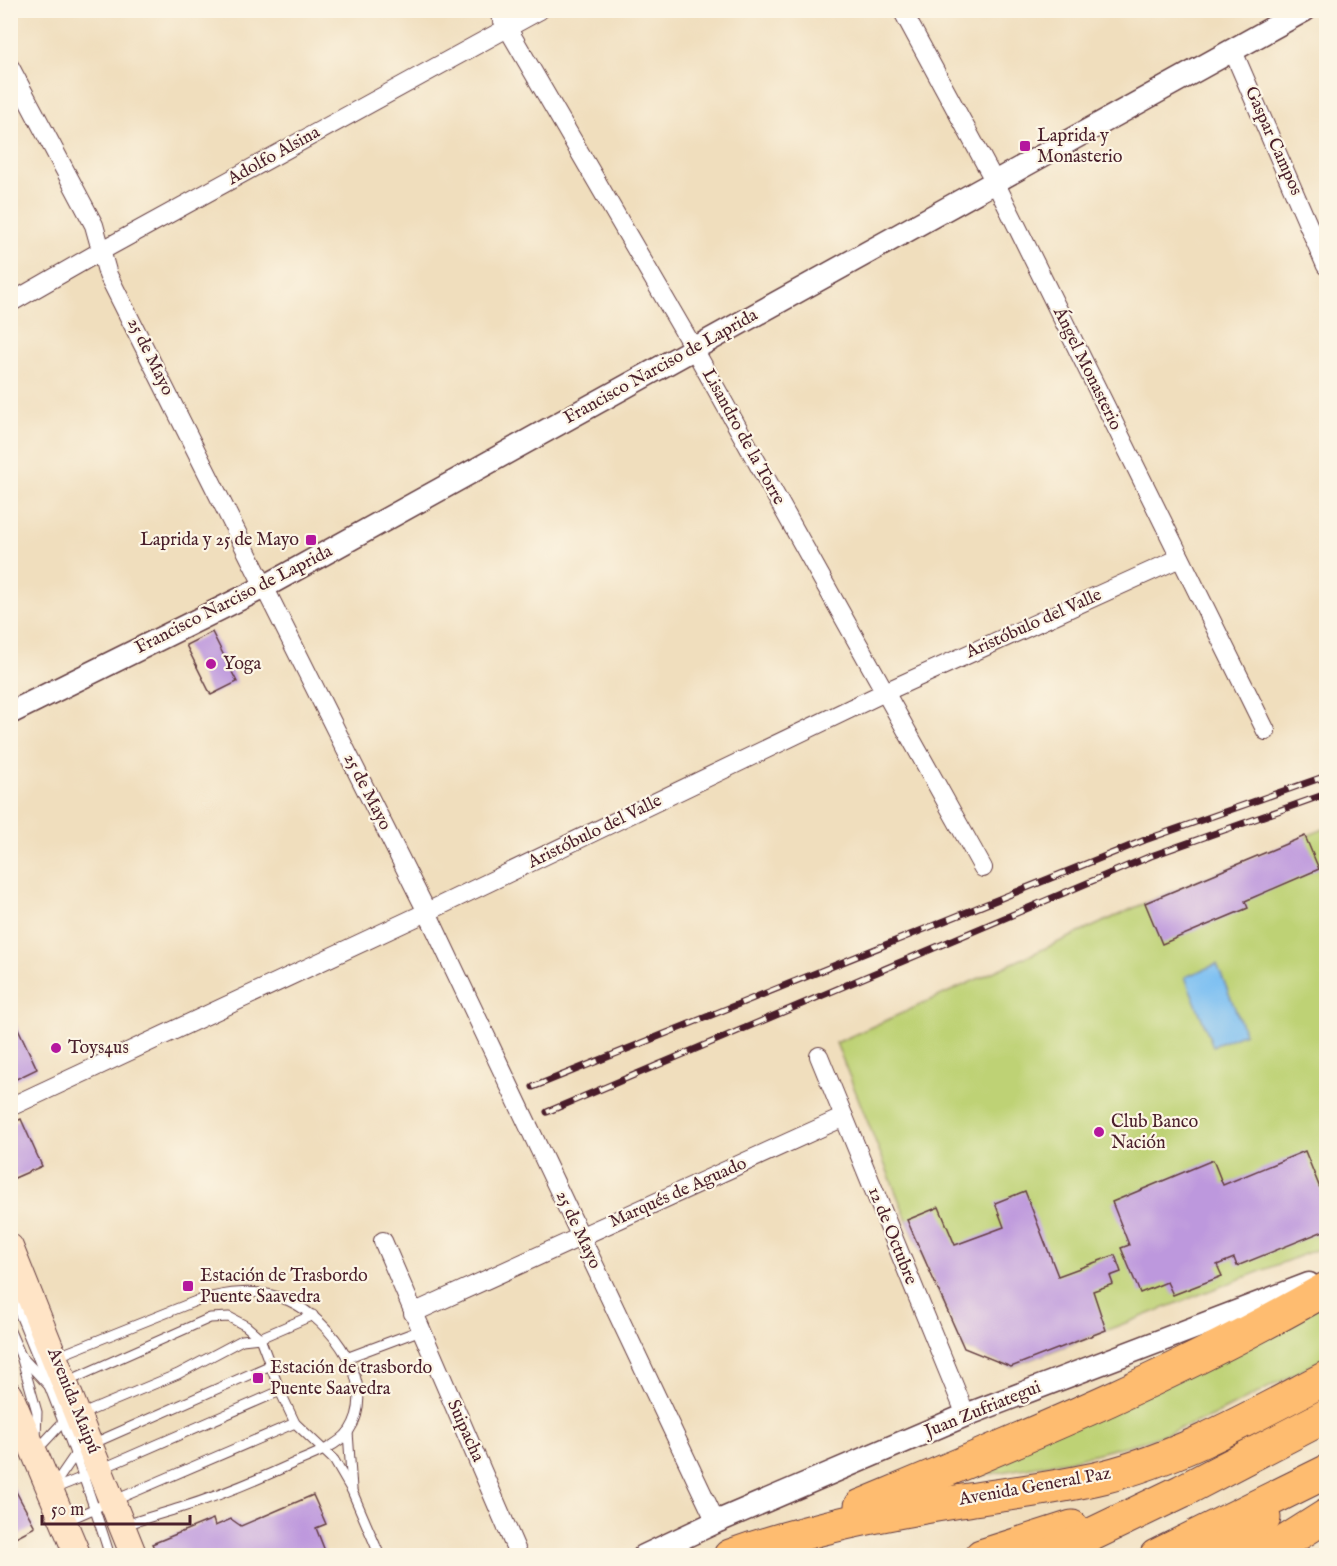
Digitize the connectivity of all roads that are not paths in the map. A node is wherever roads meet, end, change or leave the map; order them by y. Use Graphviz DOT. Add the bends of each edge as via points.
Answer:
graph roads {
  1 [pos="497,10"];
  2 [pos="540,10"];
  3 [pos="902,10"];
  4 [pos="1305,10"];
  5 [pos="507,28"];
  6 [pos="1233,51"];
  7 [pos="10,67"];
  8 [pos="995,182"];
  9 [pos="101,251"];
  10 [pos="1326,266"];
  11 [pos="10,303"];
  12 [pos="694,349"];
  13 [pos="1180,558"];
  14 [pos="264,587"];
  15 [pos="885,692"];
  16 [pos="10,713"];
  17 [pos="1266,731"];
  18 [pos="982,868"];
  19 [pos="427,912"];
  20 [pos="819,1056"];
  21 [pos="10,1107"];
  22 [pos="844,1118"];
  23 [pos="582,1237"];
  24 [pos="383,1241"];
  25 [pos="10,1247"];
  26 [pos="1326,1278"];
  27 [pos="1326,1289"];
  28 [pos="10,1291"];
  29 [pos="313,1315"];
  30 [pos="417,1321"];
  31 [pos="10,1331"];
  32 [pos="260,1338"];
  33 [pos="21,1356"];
  34 [pos="349,1357"];
  35 [pos="48,1360"];
  36 [pos="271,1365"];
  37 [pos="1326,1378"];
  38 [pos="58,1384"];
  39 [pos="280,1391"];
  40 [pos="10,1395"];
  41 [pos="966,1415"];
  42 [pos="1326,1416"];
  43 [pos="71,1419"];
  44 [pos="295,1423"];
  45 [pos="348,1432"];
  46 [pos="82,1449"];
  47 [pos="323,1451"];
  48 [pos="35,1452"];
  49 [pos="1326,1472"];
  50 [pos="92,1473"];
  51 [pos="51,1490"];
  52 [pos="352,1491"];
  53 [pos="1182,1491"];
  54 [pos="104,1504"];
  55 [pos="1326,1516"];
  56 [pos="64,1522"];
  57 [pos="716,1522"];
  58 [pos="123,1526"];
  59 [pos="782,1538"];
  60 [pos="78,1556"];
  61 [pos="110,1556"];
  62 [pos="134,1556"];
  63 [pos="380,1556"];
  64 [pos="519,1556"];
  65 [pos="644,1556"];
  66 [pos="730,1556"];
  67 [pos="981,1556"];
  68 [pos="1047,1556"];
  69 [pos="1156,1556"];
  70 [pos="1212,1556"];
  71 [pos="1263,1556"];
  1 -- 5 [label="street, Lisandro de la Torre"];
  2 -- 5 [label="street, Adolfo Alsina"];
  3 -- 8 [label="street, Ángel Monasterio"];
  4 -- 6 [label="street, Francisco Narciso de Laprida"];
  5 -- 9 [label="street, Adolfo Alsina"];
  5 -- 12 [label="street, Lisandro de la Torre"];
  6 -- 8 [label="street, Francisco Narciso de Laprida"];
  6 -- 10 [label="street, Gaspar Campos"];
  7 -- 9 [label="street, 25 de Mayo" via="94,225"];
  8 -- 12 [label="street, Francisco Narciso de Laprida"];
  8 -- 13 [label="street, Ángel Monasterio"];
  9 -- 11 [label="street, Adolfo Alsina"];
  9 -- 14 [label="street, 25 de Mayo" via="108,276"];
  12 -- 14 [label="street, Francisco Narciso de Laprida"];
  12 -- 15 [label="street, Lisandro de la Torre"];
  13 -- 15 [label="street, Aristóbulo del Valle"];
  13 -- 17 [label="street, Ángel Monasterio"];
  14 -- 16 [label="street, Francisco Narciso de Laprida"];
  14 -- 19 [label="street, 25 de Mayo"];
  15 -- 18 [label="street, Lisandro de la Torre"];
  15 -- 19 [label="street, Aristóbulo del Valle"];
  19 -- 21 [label="street, Aristóbulo del Valle"];
  19 -- 23 [label="street, 25 de Mayo"];
  20 -- 22 [label="street, 12 de Octubre"];
  22 -- 23 [label="street, Marqués de Aguado"];
  22 -- 41 [label="street, 12 de Octubre"];
  23 -- 30 [label="street, Marqués de Aguado"];
  23 -- 57 [label="street, 25 de Mayo"];
  24 -- 30 [label="street, Suipacha"];
  25 -- 35 [label="main road, Avenida Maipú"];
  26 -- 41 [label="street, Juan Zufriategui"];
  27 -- 59 [label="highway" via="1264,1325 1085,1411"];
  28 -- 35 [label="lane"];
  29 -- 32 [label="lane"];
  29 -- 34 [label="lane"];
  29 -- 35 [label="lane" via="288,1300 258,1293 220,1294"];
  30 -- 34 [label="lane"];
  30 -- 64 [label="street, Suipacha"];
  31 -- 33 [label="lane"];
  32 -- 36 [label="lane"];
  32 -- 38 [label="lane" via="229,1317 210,1318"];
  32 -- 43 [label="lane" via="242,1340 178,1374"];
  33 -- 38 [label="lane"];
  33 -- 48 [label="lane" via="38,1412"];
  34 -- 45 [label="lane" via="358,1382 358,1398"];
  35 -- 38 [label="main road, Avenida Maipú"];
  36 -- 39 [label="lane"];
  36 -- 46 [label="lane"];
  37 -- 59 [label="highway, Avenida General Paz" via="1197,1442 1147,1464 1103,1477 897,1512"];
  38 -- 43 [label="main road, Avenida Maipú"];
  39 -- 44 [label="lane"];
  39 -- 50 [label="lane"];
  40 -- 48 [label="main road"];
  41 -- 57 [label="street, Juan Zufriategui"];
  42 -- 53 [label="highway"];
  43 -- 46 [label="main road, Avenida Maipú"];
  43 -- 48 [label="lane"];
  44 -- 47 [label="lane"];
  44 -- 54 [label="lane"];
  45 -- 47 [label="lane"];
  45 -- 52 [label="lane"];
  46 -- 50 [label="main road, Avenida Maipú"];
  46 -- 51 [label="lane"];
  47 -- 52 [label="lane" via="334,1460"];
  47 -- 58 [label="lane" via="180,1509"];
  48 -- 51 [label="main road"];
  49 -- 69 [label="highway"];
  49 -- 70 [label="highway"];
  50 -- 51 [label="lane"];
  50 -- 54 [label="main road, Avenida Maipú"];
  51 -- 56 [label="main road"];
  52 -- 63 [label="lane"];
  53 -- 67 [label="highway"];
  53 -- 68 [label="highway"];
  54 -- 56 [label="lane"];
  54 -- 58 [label="main road, Avenida Maipú"];
  54 -- 61 [label="lane"];
  55 -- 71 [label="highway"];
  56 -- 60 [label="main road"];
  57 -- 65 [label="street, Juan Zufriategui"];
  58 -- 62 [label="main road, Avenida Maipú"];
  59 -- 66 [label="highway, Avenida General Paz"];
}
